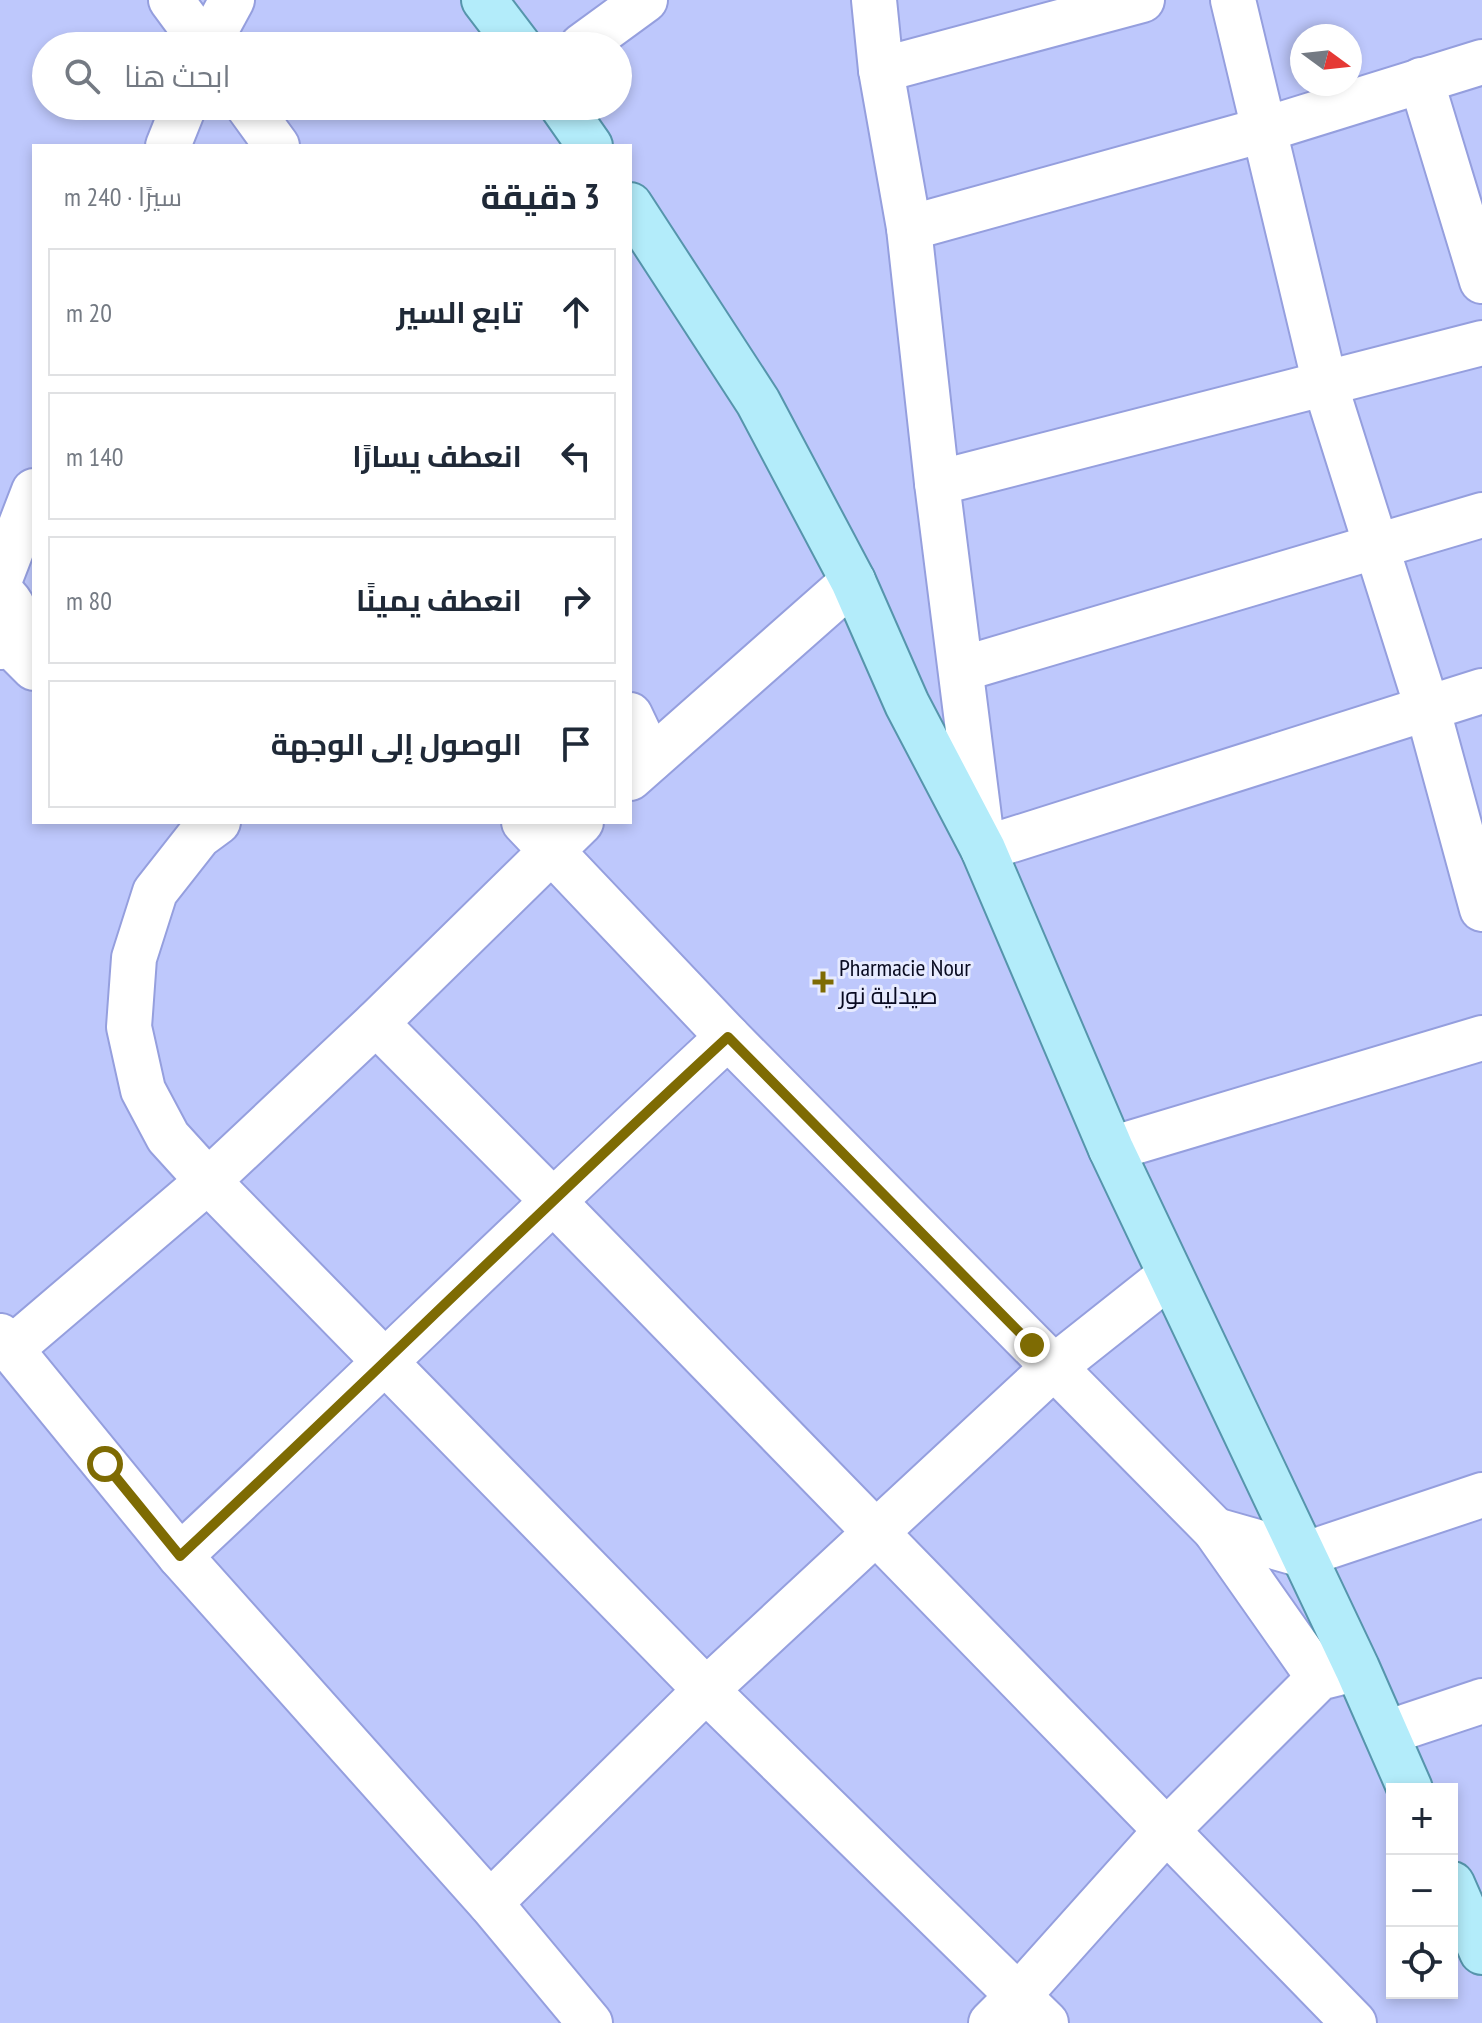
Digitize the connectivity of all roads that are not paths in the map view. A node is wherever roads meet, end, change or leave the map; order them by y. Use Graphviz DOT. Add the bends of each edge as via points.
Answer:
graph roads {
  1 [pos="171,0"];
  2 [pos="232,0"];
  3 [pos="484,0"];
  4 [pos="645,0"];
  5 [pos="874,0"];
  6 [pos="1142,0"];
  7 [pos="1233,0"];
  8 [pos="195,32"];
  9 [pos="214,32"];
  10 [pos="508,32"];
  11 [pos="601,32"];
  12 [pos="1482,62"];
  13 [pos="881,70"];
  14 [pos="1421,80"];
  15 [pos="178,120"];
  16 [pos="258,120"];
  17 [pos="572,120"];
  18 [pos="1263,130"];
  19 [pos="169,144"];
  20 [pos="276,144"];
  21 [pos="589,144"];
  22 [pos="909,228"];
  23 [pos="637,231"];
  24 [pos="1482,281"];
  25 [pos="1482,343"];
  26 [pos="1325,384"];
  27 [pos="937,483"];
  28 [pos="32,496"];
  29 [pos="1482,515"];
  30 [pos="1377,546"];
  31 [pos="0,579"];
  32 [pos="853,581"];
  33 [pos="0,593"];
  34 [pos="14,652"];
  35 [pos="962,669"];
  36 [pos="1482,691"];
  37 [pos="1427,707"];
  38 [pos="632,726"];
  39 [pos="640,768"];
  40 [pos="200,827"];
  41 [pos="552,831"];
  42 [pos="983,849"];
  43 [pos="1482,909"];
  44 [pos="376,1023"];
  45 [pos="728,1037"];
  46 [pos="1482,1038"];
  47 [pos="1111,1149"];
  48 [pos="208,1181"];
  49 [pos="552,1200"];
  50 [pos="1170,1275"];
  51 [pos="6,1342"];
  52 [pos="387,1362"];
  53 [pos="1054,1367"];
  54 [pos="1482,1495"];
  55 [pos="1215,1530"];
  56 [pos="876,1533"];
  57 [pos="1303,1555"];
  58 [pos="180,1556"];
  59 [pos="1338,1673"];
  60 [pos="706,1690"];
  61 [pos="1482,1701"];
  62 [pos="1386,1733"];
  63 [pos="1407,1783"];
  64 [pos="1165,1832"];
  65 [pos="1458,1898"];
  66 [pos="490,1903"];
  67 [pos="1482,1952"];
  68 [pos="1018,2014"];
  69 [pos="590,2023"];
  70 [pos="1354,2023"];
  1 -- 8 [label="street"];
  2 -- 9 [label="street"];
  3 -- 10 [label="main road"];
  4 -- 11 [label="street"];
  5 -- 13 [label="street"];
  6 -- 13 [label="street"];
  7 -- 18 [label="street"];
  12 -- 14 [label="street"];
  13 -- 22 [label="street"];
  14 -- 18 [label="street"];
  14 -- 24 [label="street"];
  15 -- 19 [label="street"];
  16 -- 20 [label="street"];
  17 -- 21 [label="main road"];
  18 -- 22 [label="street"];
  18 -- 26 [label="street"];
  22 -- 27 [label="street"];
  23 -- 32 [label="main road" via="758,402"];
  25 -- 26 [label="street"];
  26 -- 27 [label="street"];
  26 -- 30 [label="street"];
  27 -- 35 [label="street"];
  28 -- 31 [label="street"];
  29 -- 30 [label="street"];
  30 -- 35 [label="street"];
  30 -- 37 [label="street"];
  32 -- 39 [label="street"];
  32 -- 42 [label="main road" via="907,704"];
  33 -- 34 [label="street" via="16,618"];
  35 -- 42 [label="street"];
  36 -- 37 [label="street"];
  37 -- 42 [label="street"];
  37 -- 43 [label="street"];
  38 -- 39 [label="street"];
  40 -- 48 [label="street" via="155,892 134,958 129,1027 143,1090 168,1137"];
  41 -- 44 [label="street"];
  41 -- 45 [label="street"];
  42 -- 47 [label="main road"];
  44 -- 48 [label="street"];
  44 -- 49 [label="street"];
  45 -- 49 [label="street"];
  45 -- 53 [label="street"];
  46 -- 47 [label="street"];
  47 -- 50 [label="main road"];
  48 -- 51 [label="street"];
  48 -- 52 [label="street"];
  49 -- 52 [label="street"];
  49 -- 56 [label="street"];
  50 -- 53 [label="street"];
  50 -- 57 [label="main road"];
  51 -- 58 [label="street"];
  52 -- 58 [label="street"];
  52 -- 60 [label="street"];
  53 -- 55 [label="street"];
  53 -- 56 [label="street"];
  54 -- 57 [label="street"];
  55 -- 57 [label="street"];
  55 -- 59 [label="street"];
  56 -- 60 [label="street"];
  56 -- 64 [label="street"];
  57 -- 59 [label="main road"];
  58 -- 66 [label="street"];
  59 -- 62 [label="main road"];
  59 -- 64 [label="street"];
  60 -- 66 [label="street"];
  60 -- 68 [label="street"];
  61 -- 62 [label="street"];
  62 -- 63 [label="main road"];
  64 -- 68 [label="street"];
  64 -- 70 [label="street"];
  65 -- 67 [label="main road"];
  66 -- 69 [label="street"];
}
